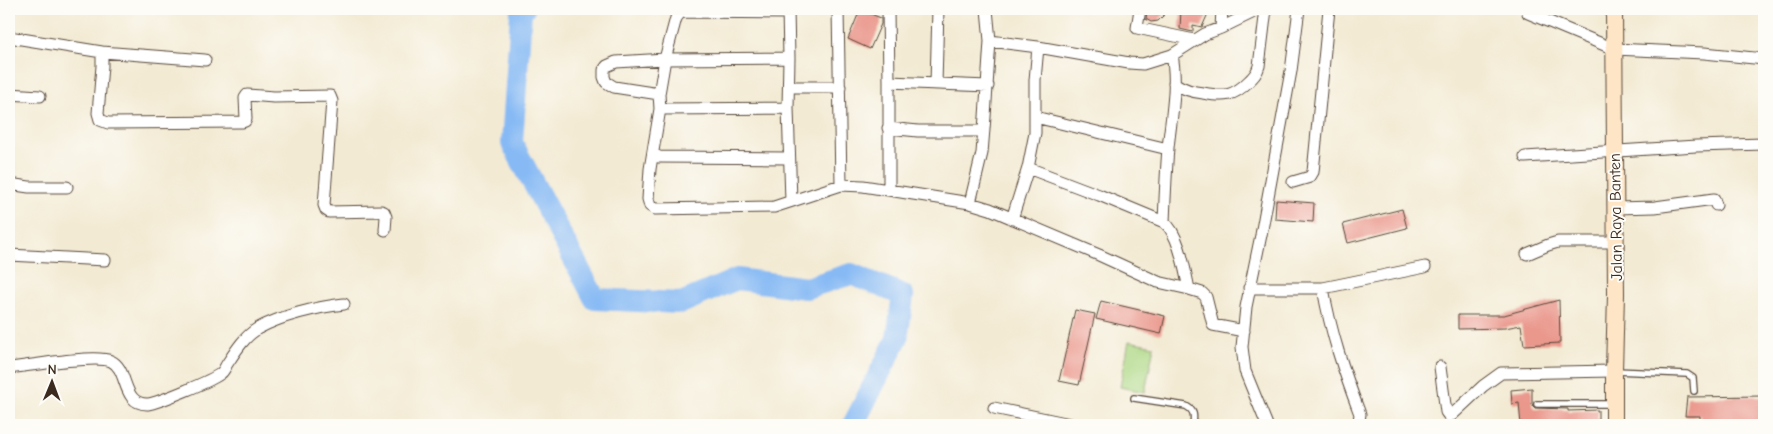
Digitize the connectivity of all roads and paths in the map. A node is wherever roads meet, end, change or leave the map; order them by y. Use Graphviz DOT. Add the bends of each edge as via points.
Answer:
graph roads {
  1 [pos="838,9"];
  2 [pos="888,9"];
  3 [pos="938,9"];
  4 [pos="987,9"];
  5 [pos="1140,9"];
  6 [pos="1222,9"];
  7 [pos="1260,9"];
  8 [pos="1266,9"];
  9 [pos="1299,9"];
  10 [pos="1329,9"];
  11 [pos="1614,9"];
  12 [pos="682,10"];
  13 [pos="788,11"];
  14 [pos="1528,13"];
  15 [pos="1220,28"];
  16 [pos="9,37"];
  17 [pos="1194,40"];
  18 [pos="990,41"];
  19 [pos="1038,47"];
  20 [pos="1614,49"];
  21 [pos="102,52"];
  22 [pos="1172,55"];
  23 [pos="789,58"];
  24 [pos="665,59"];
  25 [pos="1764,59"];
  26 [pos="205,60"];
  27 [pos="889,82"];
  28 [pos="1174,83"];
  29 [pos="936,84"];
  30 [pos="988,86"];
  31 [pos="788,87"];
  32 [pos="840,87"];
  33 [pos="9,94"];
  34 [pos="659,94"];
  35 [pos="40,96"];
  36 [pos="788,108"];
  37 [pos="660,109"];
  38 [pos="1036,117"];
  39 [pos="888,128"];
  40 [pos="984,131"];
  41 [pos="1764,144"];
  42 [pos="1168,149"];
  43 [pos="1614,151"];
  44 [pos="653,154"];
  45 [pos="1525,157"];
  46 [pos="788,158"];
  47 [pos="1028,168"];
  48 [pos="1293,182"];
  49 [pos="9,184"];
  50 [pos="842,185"];
  51 [pos="67,187"];
  52 [pos="889,190"];
  53 [pos="791,201"];
  54 [pos="970,203"];
  55 [pos="1716,205"];
  56 [pos="1615,208"];
  57 [pos="1012,219"];
  58 [pos="1164,222"];
  59 [pos="385,230"];
  60 [pos="1615,242"];
  61 [pos="1527,254"];
  62 [pos="9,255"];
  63 [pos="106,260"];
  64 [pos="1425,267"];
  65 [pos="1249,288"];
  66 [pos="1324,288"];
  67 [pos="1189,289"];
  68 [pos="344,304"];
  69 [pos="1244,331"];
  70 [pos="9,368"];
  71 [pos="1440,368"];
  72 [pos="1614,371"];
  73 [pos="1694,391"];
  74 [pos="1134,398"];
  75 [pos="1536,404"];
  76 [pos="1613,404"];
  77 [pos="994,408"];
  78 [pos="1075,425"];
  79 [pos="1193,425"];
  80 [pos="1267,425"];
  81 [pos="1356,425"];
  82 [pos="1614,425"];
  1 -- 32 [label="street"];
  2 -- 27 [label="street"];
  3 -- 29 [label="street"];
  4 -- 18 [label="street"];
  5 -- 17 [label="street" via="1137,28"];
  6 -- 15 [label="street"];
  7 -- 15 [label="street"];
  8 -- 28 [label="street" via="1260,66 1241,89 1222,96 1192,92"];
  9 -- 65 [label="street" via="1262,235"];
  10 -- 48 [label="street" via="1313,172 1310,177"];
  11 -- 20 [label="main road, Jalan Raya Banten"];
  12 -- 13 [label="street"];
  12 -- 24 [label="street" via="676,18"];
  13 -- 23 [label="street"];
  14 -- 20 [label="street"];
  15 -- 17 [label="street"];
  16 -- 21 [label="street"];
  17 -- 22 [label="street"];
  18 -- 19 [label="street"];
  18 -- 30 [label="street"];
  19 -- 22 [label="street" via="1143,64"];
  19 -- 38 [label="street"];
  20 -- 25 [label="street"];
  20 -- 43 [label="main road, Jalan Raya Banten"];
  21 -- 26 [label="street"];
  21 -- 59 [label="street" via="98,113 100,120 108,123 242,122 246,119 247,95 330,96 326,210 381,210 386,217"];
  22 -- 28 [label="street"];
  23 -- 24 [label="street"];
  23 -- 31 [label="street"];
  24 -- 34 [label="street"];
  24 -- 34 [label="street" via="616,62 604,70 606,82 614,87"];
  27 -- 29 [label="street"];
  27 -- 39 [label="street"];
  28 -- 42 [label="street"];
  29 -- 30 [label="street"];
  30 -- 40 [label="street"];
  31 -- 32 [label="street"];
  31 -- 36 [label="street"];
  32 -- 50 [label="street"];
  33 -- 35 [label="street"];
  34 -- 37 [label="street"];
  36 -- 37 [label="street"];
  36 -- 46 [label="street"];
  37 -- 44 [label="street"];
  38 -- 42 [label="street"];
  38 -- 47 [label="street"];
  39 -- 40 [label="street"];
  39 -- 52 [label="street"];
  40 -- 54 [label="street"];
  41 -- 43 [label="street"];
  42 -- 58 [label="street"];
  43 -- 45 [label="street"];
  43 -- 56 [label="main road, Jalan Raya Banten"];
  44 -- 46 [label="street" via="659,157"];
  44 -- 53 [label="street" via="648,198 650,206 656,209 774,207"];
  46 -- 53 [label="street"];
  47 -- 57 [label="street"];
  47 -- 58 [label="street"];
  49 -- 51 [label="street"];
  50 -- 52 [label="street"];
  50 -- 53 [label="street"];
  52 -- 54 [label="street"];
  54 -- 57 [label="street"];
  55 -- 56 [label="street" via="1714,199 1655,207"];
  56 -- 60 [label="main road, Jalan Raya Banten"];
  57 -- 67 [label="street" via="1158,282"];
  58 -- 67 [label="street" via="1174,237"];
  60 -- 61 [label="street" via="1558,242"];
  60 -- 72 [label="main road, Jalan Raya Banten"];
  62 -- 63 [label="street"];
  64 -- 66 [label="street"];
  65 -- 66 [label="street"];
  65 -- 69 [label="street"];
  66 -- 81 [label="street" via="1338,358 1360,414"];
  67 -- 69 [label="street" via="1206,297 1213,325"];
  68 -- 70 [label="street" via="309,309 256,330 245,339 221,374 148,404 133,399 118,368 104,359"];
  69 -- 80 [label="street" via="1245,371"];
  71 -- 72 [label="street" via="1449,416 1500,373"];
  72 -- 73 [label="lane" via="1687,374 1693,378"];
  72 -- 76 [label="main road, Jalan Raya Banten"];
  74 -- 79 [label="lane" via="1186,406 1194,414"];
  75 -- 76 [label="lane"];
  76 -- 82 [label="main road, Jalan Raya Banten"];
  77 -- 78 [label="street"];
}
